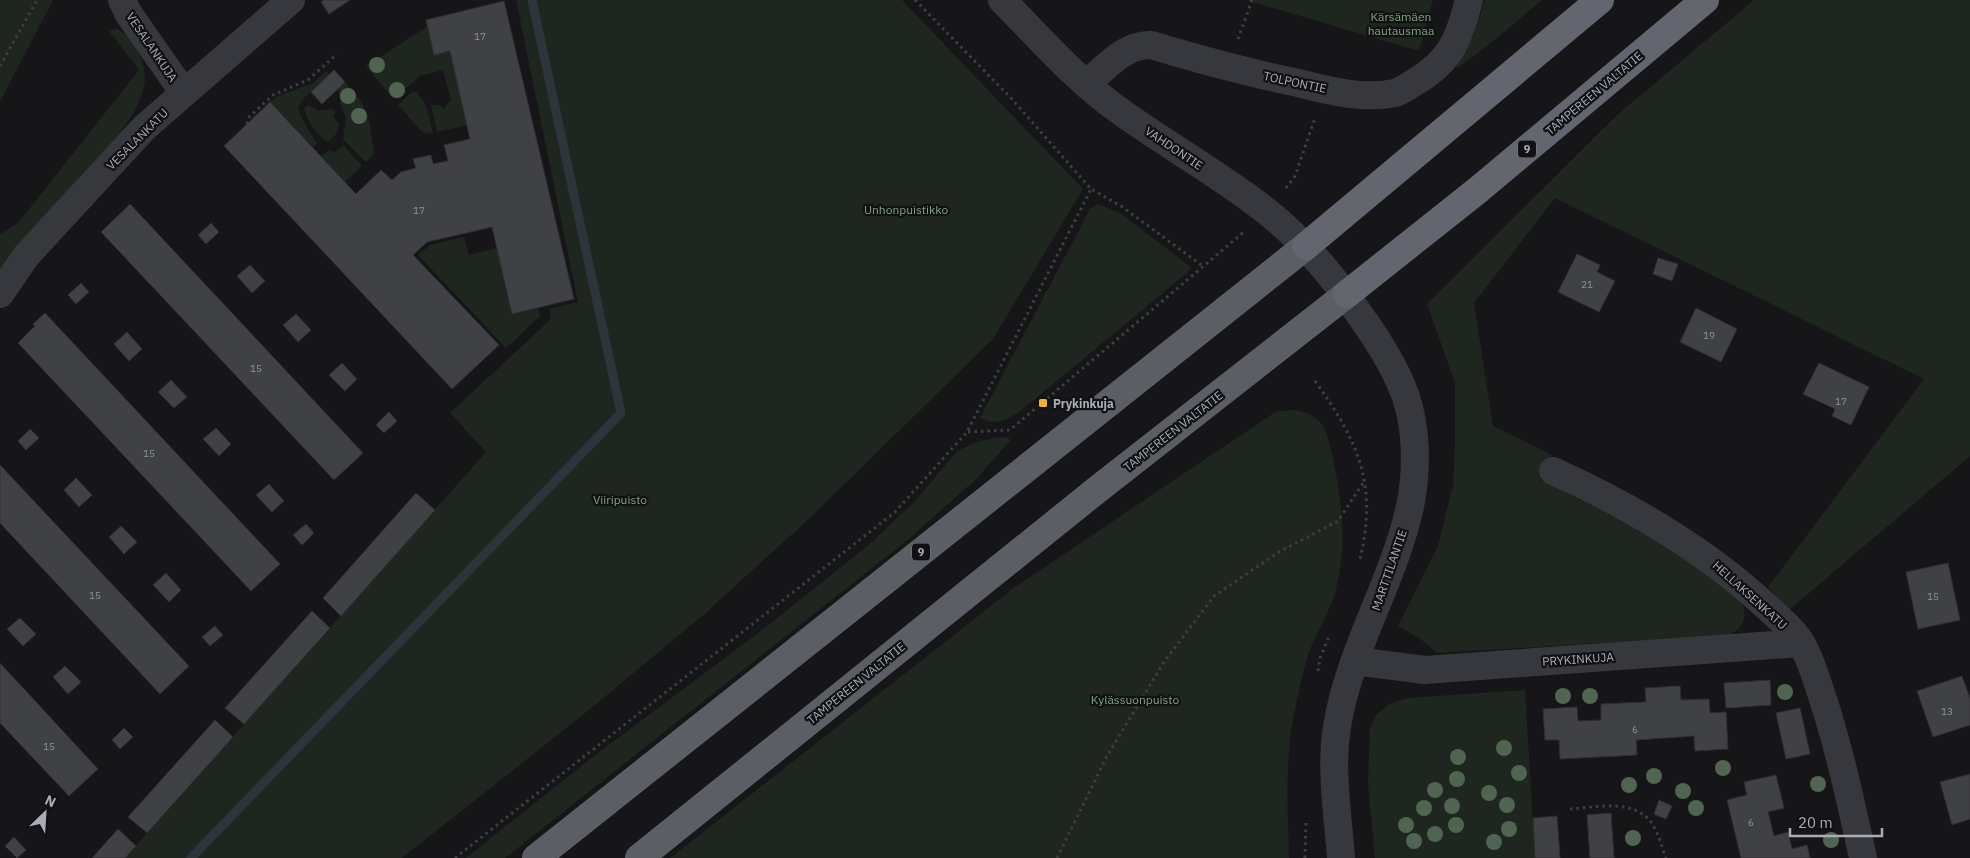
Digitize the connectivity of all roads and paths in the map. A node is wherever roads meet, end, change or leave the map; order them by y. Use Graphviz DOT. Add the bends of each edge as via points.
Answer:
graph roads {
  1 [pos="37,0"];
  2 [pos="122,0"];
  3 [pos="291,0"];
  4 [pos="915,0"];
  5 [pos="1002,0"];
  6 [pos="1252,0"];
  7 [pos="1469,0"];
  8 [pos="1600,0"];
  9 [pos="1705,0"];
  10 [pos="337,54"];
  11 [pos="0,66"];
  12 [pos="1228,68"];
  13 [pos="1086,84"];
  14 [pos="1325,89"];
  15 [pos="184,93"];
  16 [pos="247,124"];
  17 [pos="1295,176"];
  18 [pos="1091,189"];
  19 [pos="1306,246"];
  20 [pos="0,294"];
  21 [pos="1347,294"];
  22 [pos="1315,380"];
  23 [pos="967,432"];
  24 [pos="1553,472"];
  25 [pos="1366,480"];
  26 [pos="1359,564"];
  27 [pos="1332,631"];
  28 [pos="1801,643"];
  29 [pos="1355,661"];
  30 [pos="1317,675"];
  31 [pos="1570,808"];
  32 [pos="1306,819"];
  33 [pos="455,858"];
  34 [pos="536,858"];
  35 [pos="639,858"];
  36 [pos="1057,858"];
  37 [pos="1305,858"];
  38 [pos="1341,858"];
  39 [pos="1666,858"];
  40 [pos="1863,858"];
  1 -- 11 [label="path"];
  2 -- 15 [label="street, VESALANKUJA"];
  3 -- 15 [label="street, VESALANKATU"];
  4 -- 18 [label="path" via="1010,97"];
  5 -- 13 [label="street, VAHDONTIE"];
  6 -- 12 [label="path"];
  7 -- 14 [label="street, TOLPONTIE" via="1462,28 1450,51 1439,67 1424,77 1396,93 1362,95"];
  8 -- 19 [label="highway, 9"];
  9 -- 21 [label="highway, TAMPEREEN VALTATIE / 9" via="1478,190"];
  10 -- 16 [label="path" via="308,80 273,95 248,118"];
  12 -- 13 [label="street, TOLPONTIE" via="1150,45 1139,45 1119,55"];
  12 -- 14 [label="street, TOLPONTIE"];
  13 -- 19 [label="street, VAHDONTIE" via="1116,109 1252,200"];
  14 -- 17 [label="path"];
  15 -- 20 [label="street, VESALANKATU" via="144,128 26,256"];
  18 -- 23 [label="path"];
  18 -- 23 [label="path" via="1121,206 1204,267 1010,430"];
  19 -- 21 [label="street, VAHDONTIE"];
  19 -- 34 [label="highway, 9"];
  21 -- 29 [label="street, MARTTILANTIE" via="1390,360 1401,385 1411,417 1416,467 1408,516"];
  21 -- 35 [label="highway, TAMPEREEN VALTATIE / 9"];
  22 -- 25 [label="path" via="1349,434"];
  23 -- 33 [label="path" via="894,512"];
  24 -- 28 [label="street, HELLAKSENKATU" via="1649,520 1716,564 1776,615"];
  25 -- 26 [label="path" via="1364,544"];
  25 -- 36 [label="path" via="1338,521 1279,552 1214,596 1164,662 1107,756"];
  27 -- 30 [label="path" via="1320,658"];
  28 -- 29 [label="street, PRYKINKUJA" via="1425,670"];
  28 -- 40 [label="street, HELLAKSENKATU" via="1833,728"];
  29 -- 38 [label="street, MARTTILANTIE" via="1337,726 1335,750"];
  31 -- 39 [label="path" via="1621,806 1638,810 1654,827"];
  32 -- 37 [label="path"];
}
